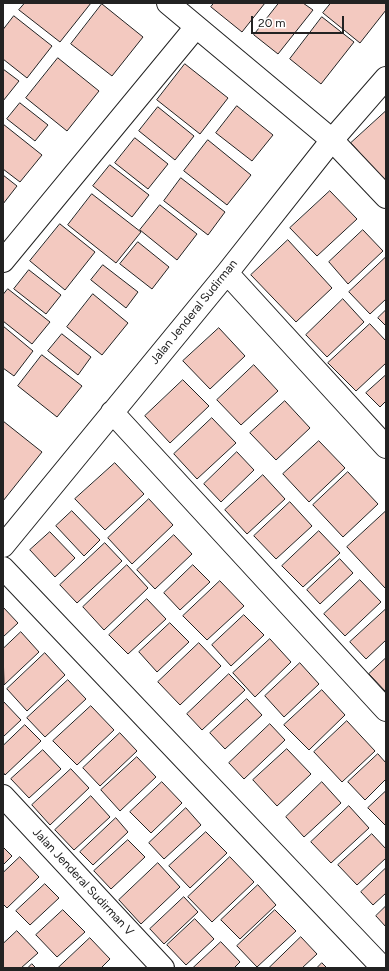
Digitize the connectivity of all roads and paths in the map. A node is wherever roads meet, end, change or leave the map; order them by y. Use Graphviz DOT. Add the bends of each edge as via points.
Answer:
graph roads {
  1 [pos="168,3"];
  2 [pos="196,27"];
  3 [pos="386,78"];
  4 [pos="332,140"];
  5 [pos="386,197"];
  6 [pos="3,262"];
  7 [pos="227,273"];
  8 [pos="112,412"];
  9 [pos="386,447"];
  10 [pos="3,546"];
  11 [pos="3,568"];
  12 [pos="386,710"];
  13 [pos="3,796"];
  14 [pos="163,968"];
  15 [pos="383,968"];
  1 -- 2 [label="street"];
  2 -- 4 [label="street"];
  2 -- 6 [label="street"];
  3 -- 4 [label="street, Jalan Jenderal Sudirman"];
  4 -- 5 [label="street"];
  4 -- 7 [label="street, Jalan Jenderal Sudirman"];
  7 -- 8 [label="street, Jalan Jenderal Sudirman"];
  7 -- 9 [label="street"];
  8 -- 10 [label="street, Jalan Jenderal Sudirman"];
  8 -- 12 [label="street"];
  11 -- 15 [label="street"];
  13 -- 14 [label="street, Jalan Jenderal Sudirman V"];
}
